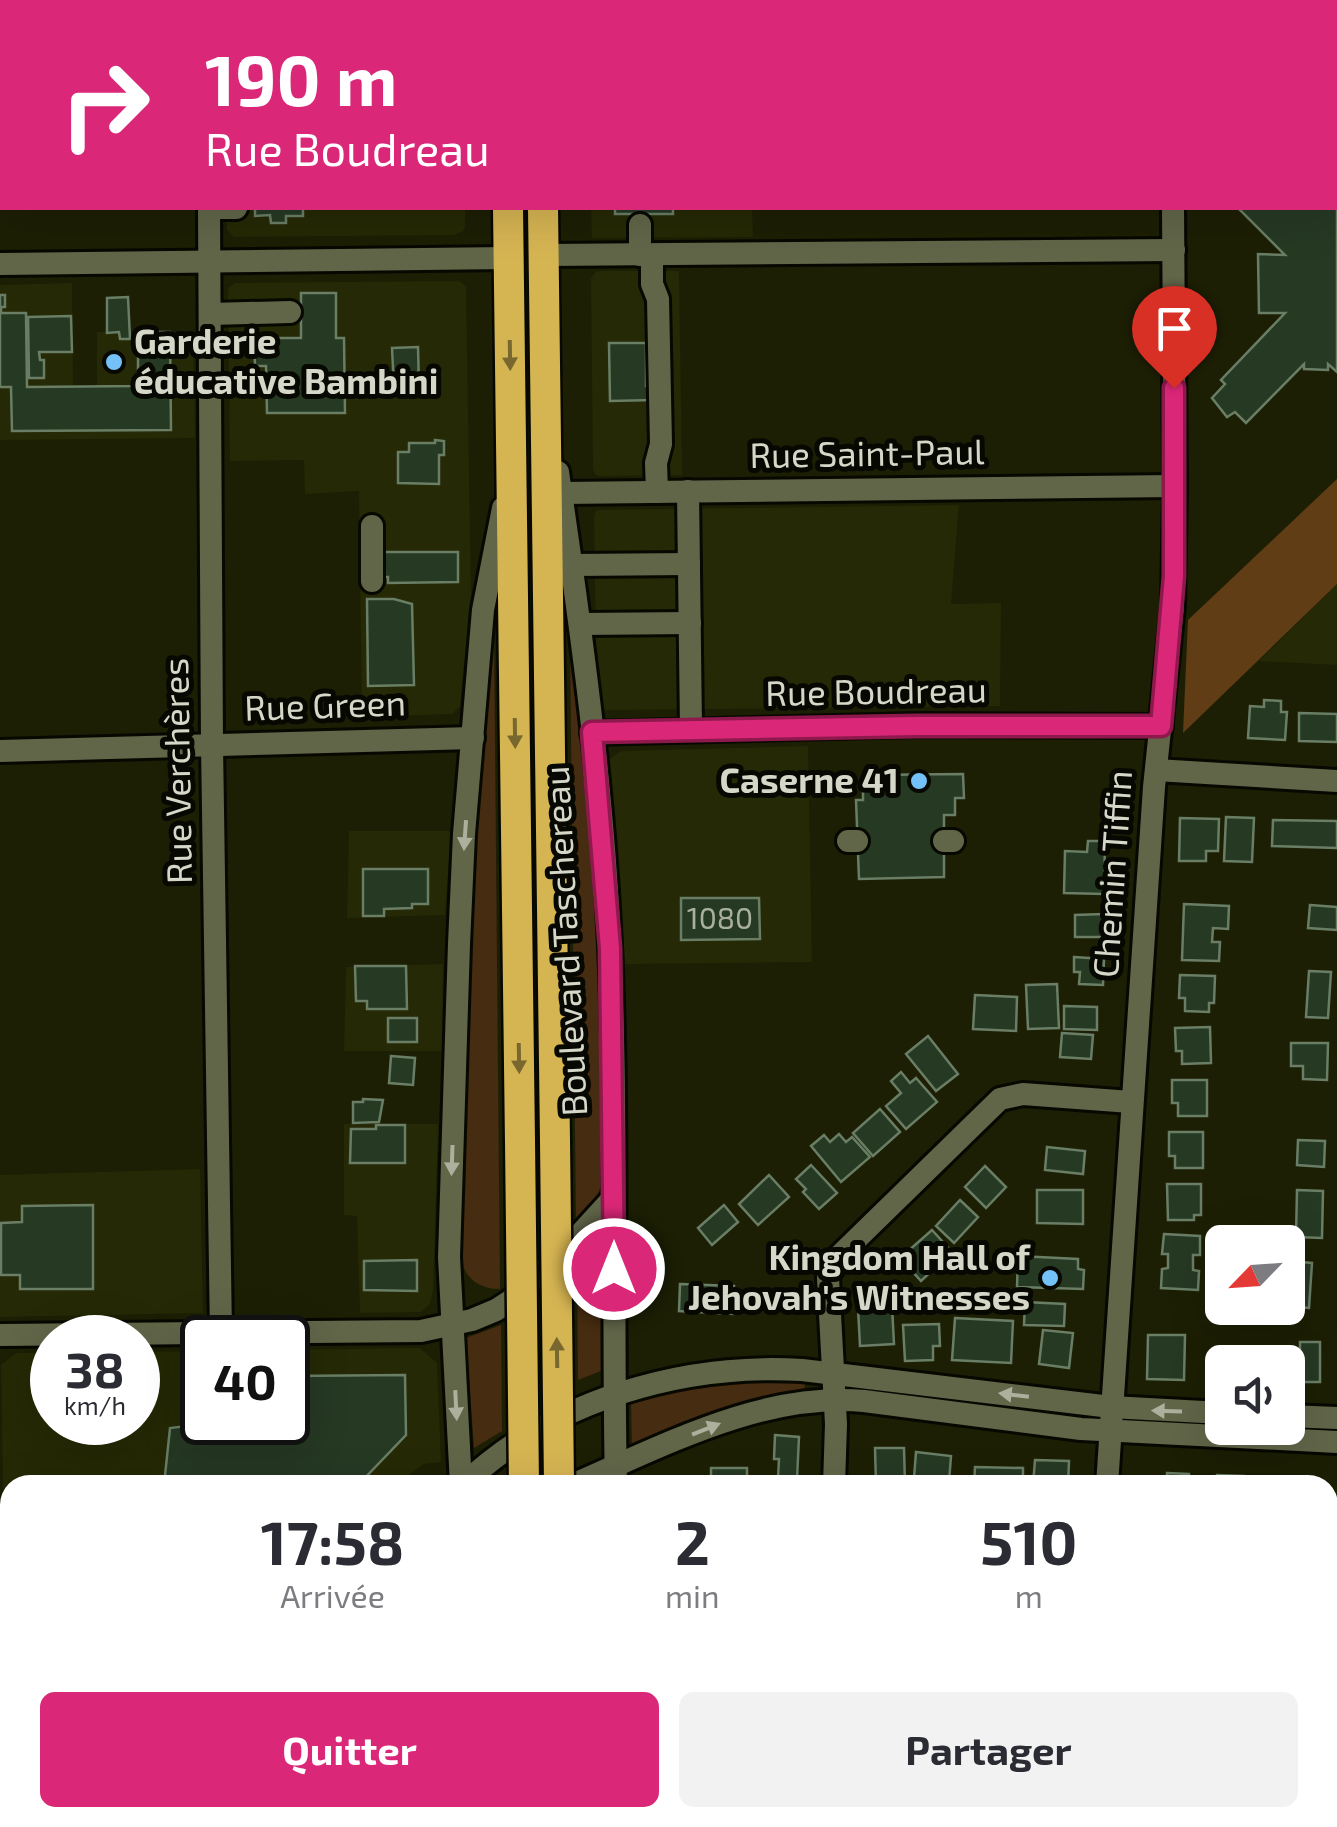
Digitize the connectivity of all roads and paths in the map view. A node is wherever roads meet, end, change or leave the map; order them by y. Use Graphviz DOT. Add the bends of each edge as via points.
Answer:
graph roads {
  1 [pos="209,210"];
  2 [pos="508,210"];
  3 [pos="544,210"];
  4 [pos="1173,210"];
  5 [pos="640,225"];
  6 [pos="1174,250"];
  7 [pos="544,255"];
  8 [pos="646,255"];
  9 [pos="508,258"];
  10 [pos="210,260"];
  11 [pos="0,264"];
  12 [pos="290,312"];
  13 [pos="210,314"];
  14 [pos="546,396"];
  15 [pos="512,460"];
  16 [pos="1175,486"];
  17 [pos="688,491"];
  18 [pos="658,492"];
  19 [pos="561,493"];
  20 [pos="372,526"];
  21 [pos="688,564"];
  22 [pos="572,565"];
  23 [pos="372,581"];
  24 [pos="690,622"];
  25 [pos="580,624"];
  26 [pos="1161,726"];
  27 [pos="691,729"];
  28 [pos="592,732"];
  29 [pos="473,738"];
  30 [pos="212,745"];
  31 [pos="0,751"];
  32 [pos="1156,770"];
  33 [pos="1337,780"];
  34 [pos="1131,1102"];
  35 [pos="614,1197"];
  36 [pos="221,1315"];
  37 [pos="452,1326"];
  38 [pos="310,1333"];
  39 [pos="180,1334"];
  40 [pos="0,1335"];
  41 [pos="833,1373"];
  42 [pos="614,1395"];
  43 [pos="834,1400"];
  44 [pos="1111,1407"];
  45 [pos="1205,1412"];
  46 [pos="1305,1417"];
  47 [pos="1337,1418"];
  48 [pos="1110,1431"];
  49 [pos="1337,1442"];
  50 [pos="461,1475"];
  51 [pos="474,1475"];
  52 [pos="524,1475"];
  53 [pos="559,1475"];
  54 [pos="616,1475"];
  55 [pos="618,1475"];
  56 [pos="834,1475"];
  57 [pos="1107,1475"];
  1 -- 10 [label="street, Rue Verchères"];
  2 -- 9 [label="highway, Boulevard Taschereau"];
  3 -- 7 [label="highway, Boulevard Taschereau"];
  4 -- 6 [label="street, Chemin Tiffin"];
  5 -- 8 [label="street"];
  6 -- 8 [label="street"];
  6 -- 16 [label="street, Chemin Tiffin"];
  7 -- 8 [label="street"];
  7 -- 14 [label="highway, Boulevard Taschereau"];
  8 -- 18 [label="street" via="658,299"];
  9 -- 10 [label="street"];
  9 -- 15 [label="highway, Boulevard Taschereau, one-way"];
  10 -- 11 [label="street"];
  10 -- 13 [label="street, Rue Verchères"];
  12 -- 13 [label="street"];
  13 -- 30 [label="street, Rue Verchères"];
  14 -- 19 [label="street, Boulevard Taschereau"];
  53 -- 14 [label="highway, Boulevard Taschereau, one-way, bridge"];
  15 -- 29 [label="street, Boulevard Taschereau" via="483,610"];
  15 -- 52 [label="highway, Boulevard Taschereau, one-way, bridge"];
  16 -- 17 [label="street, Rue Saint-Paul"];
  16 -- 26 [label="street, Chemin Tiffin"];
  17 -- 18 [label="street, Rue Saint-Paul"];
  17 -- 21 [label="street"];
  18 -- 19 [label="street, Rue Saint-Paul"];
  19 -- 22 [label="street, Boulevard Taschereau"];
  20 -- 23 [label="street"];
  21 -- 22 [label="street"];
  21 -- 24 [label="street"];
  22 -- 25 [label="street, Boulevard Taschereau"];
  24 -- 25 [label="street"];
  24 -- 27 [label="street"];
  25 -- 28 [label="street, Boulevard Taschereau"];
  26 -- 27 [label="street, Rue Boudreau"];
  26 -- 32 [label="street, Chemin Tiffin"];
  27 -- 28 [label="street, Rue Boudreau"];
  28 -- 35 [label="street, Boulevard Taschereau" via="610,948"];
  29 -- 30 [label="street, Rue Green"];
  29 -- 37 [label="street, Boulevard Taschereau, one-way" via="458,960"];
  30 -- 31 [label="street, Rue Green"];
  30 -- 36 [label="street, Rue Verchères"];
  32 -- 33 [label="street"];
  32 -- 34 [label="street, Chemin Tiffin"];
  34 -- 41 [label="street" via="1017,1094 993,1104 832,1262"];
  34 -- 44 [label="street, Chemin Tiffin"];
  35 -- 37 [label="street" via="510,1301"];
  35 -- 42 [label="street, Boulevard Taschereau"];
  37 -- 38 [label="street"];
  37 -- 50 [label="street, Boulevard Taschereau, one-way"];
  39 -- 40 [label="street"];
  41 -- 42 [label="street" via="710,1372"];
  41 -- 43 [label="street"];
  44 -- 41 [label="street, one-way"];
  42 -- 51 [label="street" via="540,1429"];
  42 -- 54 [label="street, Boulevard Taschereau"];
  43 -- 48 [label="street"];
  55 -- 43 [label="street, one-way" via="747,1414"];
  43 -- 56 [label="street"];
  45 -- 44 [label="street, one-way"];
  44 -- 48 [label="street, Chemin Tiffin"];
  46 -- 47 [label="street"];
  48 -- 49 [label="street"];
  48 -- 57 [label="street, Chemin Tiffin"];
}
